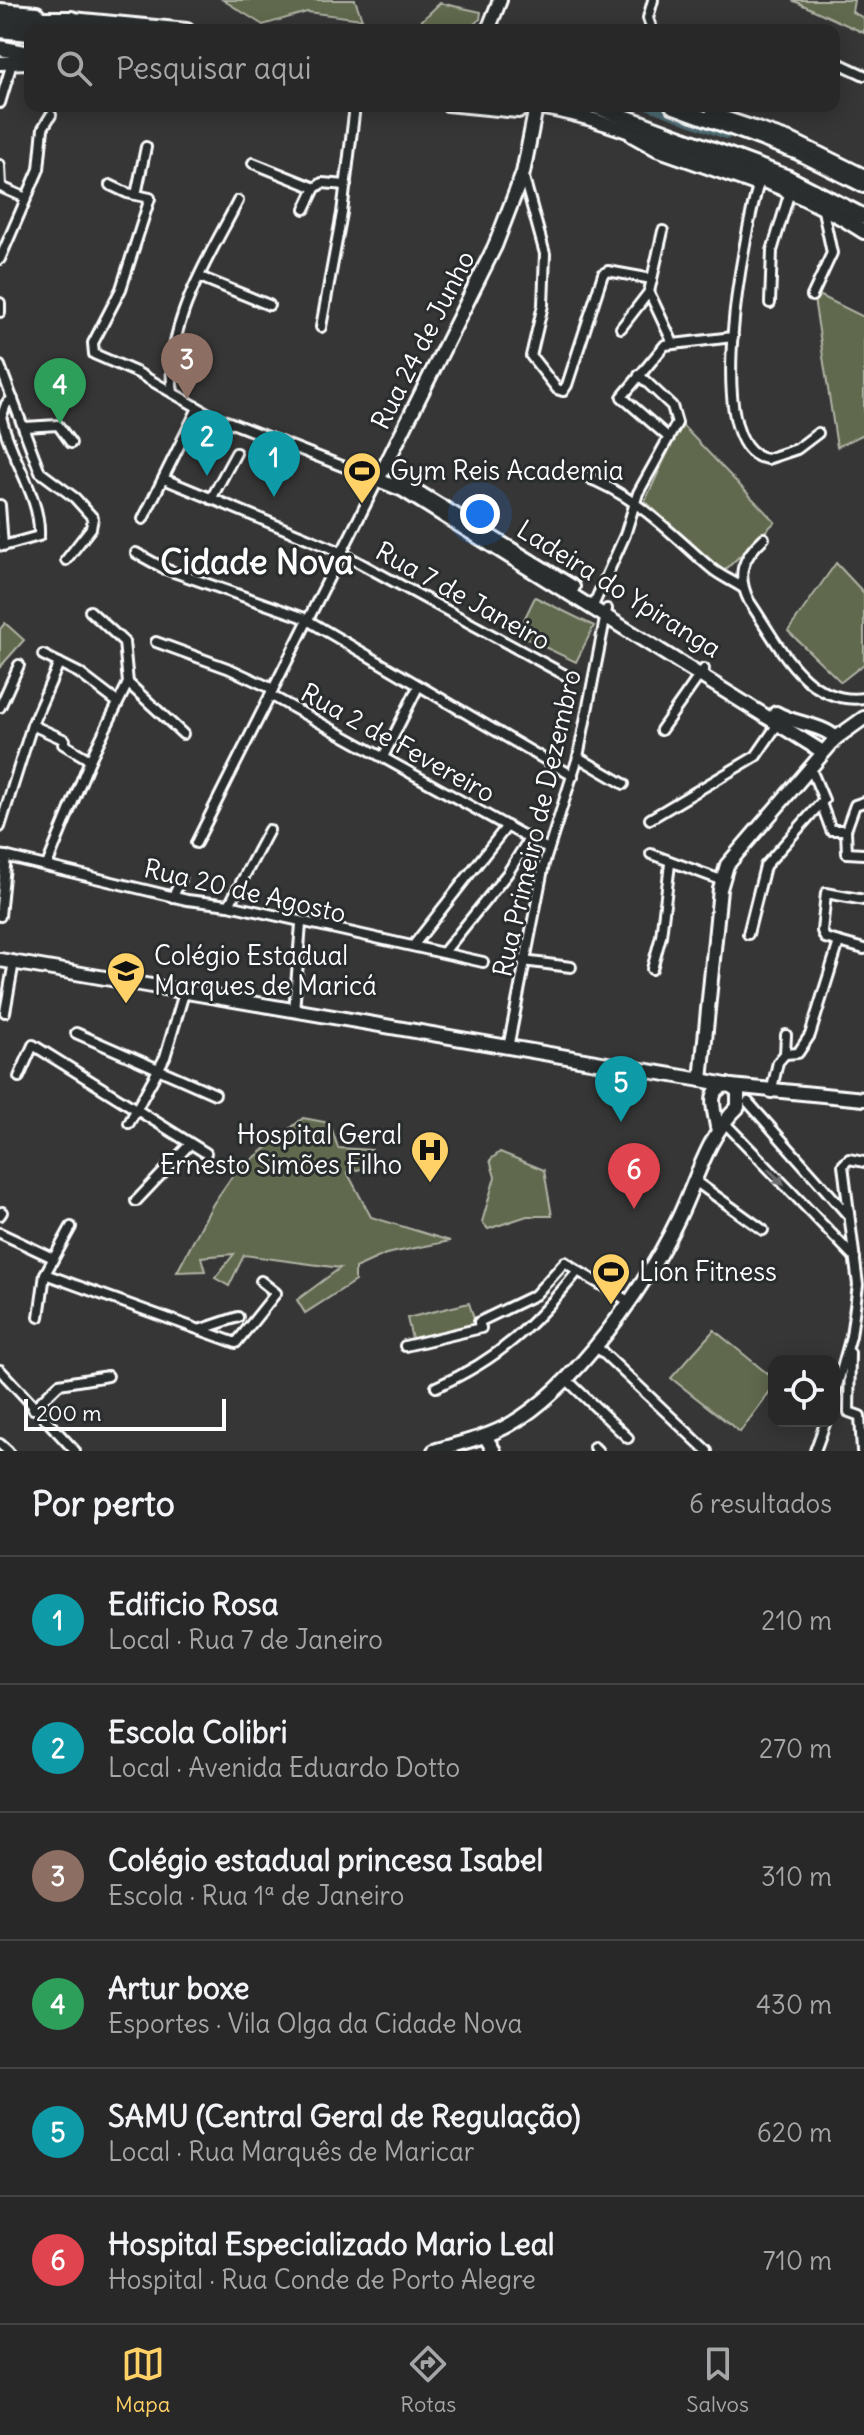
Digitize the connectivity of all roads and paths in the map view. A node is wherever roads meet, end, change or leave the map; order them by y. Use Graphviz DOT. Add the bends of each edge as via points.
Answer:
graph roads {
  1 [pos="500,0"];
  2 [pos="653,0"];
  3 [pos="0,10"];
  4 [pos="0,19"];
  5 [pos="72,19"];
  6 [pos="124,24"];
  7 [pos="488,24"];
  8 [pos="650,24"];
  9 [pos="0,30"];
  10 [pos="24,32"];
  11 [pos="0,39"];
  12 [pos="24,41"];
  13 [pos="0,51"];
  14 [pos="24,56"];
  15 [pos="6,63"];
  16 [pos="840,64"];
  17 [pos="864,75"];
  18 [pos="0,103"];
  19 [pos="354,112"];
  20 [pos="535,112"];
  21 [pos="556,112"];
  22 [pos="612,112"];
  23 [pos="639,112"];
  24 [pos="688,112"];
  25 [pos="704,112"];
  26 [pos="51,115"];
  27 [pos="146,147"];
  28 [pos="253,163"];
  29 [pos="0,165"];
  30 [pos="523,173"];
  31 [pos="864,176"];
  32 [pos="759,183"];
  33 [pos="110,185"];
  34 [pos="346,185"];
  35 [pos="816,185"];
  36 [pos="864,186"];
  37 [pos="315,188"];
  38 [pos="790,191"];
  39 [pos="136,195"];
  40 [pos="26,198"];
  41 [pos="238,201"];
  42 [pos="864,205"];
  43 [pos="822,206"];
  44 [pos="305,209"];
  45 [pos="864,217"];
  46 [pos="663,231"];
  47 [pos="864,232"];
  48 [pos="0,259"];
  49 [pos="200,277"];
  50 [pos="652,279"];
  51 [pos="649,292"];
  52 [pos="812,296"];
  53 [pos="770,303"];
  54 [pos="0,304"];
  55 [pos="269,305"];
  56 [pos="0,312"];
  57 [pos="321,327"];
  58 [pos="621,328"];
  59 [pos="733,337"];
  60 [pos="672,341"];
  61 [pos="1,369"];
  62 [pos="639,375"];
  63 [pos="173,393"];
  64 [pos="13,399"];
  65 [pos="198,408"];
  66 [pos="1,421"];
  67 [pos="25,427"];
  68 [pos="818,433"];
  69 [pos="669,438"];
  70 [pos="71,443"];
  71 [pos="236,453"];
  72 [pos="583,476"];
  73 [pos="376,477"];
  74 [pos="164,479"];
  75 [pos="211,499"];
  76 [pos="635,502"];
  77 [pos="0,505"];
  78 [pos="143,519"];
  79 [pos="764,538"];
  80 [pos="2,546"];
  81 [pos="136,553"];
  82 [pos="343,554"];
  83 [pos="66,560"];
  84 [pos="743,588"];
  85 [pos="594,604"];
  86 [pos="90,611"];
  87 [pos="606,613"];
  88 [pos="307,621"];
  89 [pos="156,642"];
  90 [pos="43,655"];
  91 [pos="59,663"];
  92 [pos="19,665"];
  93 [pos="702,672"];
  94 [pos="567,676"];
  95 [pos="128,683"];
  96 [pos="418,687"];
  97 [pos="271,692"];
  98 [pos="864,698"];
  99 [pos="117,702"];
  100 [pos="0,707"];
  101 [pos="864,718"];
  102 [pos="781,721"];
  103 [pos="32,725"];
  104 [pos="820,729"];
  105 [pos="661,730"];
  106 [pos="183,734"];
  107 [pos="836,738"];
  108 [pos="823,752"];
  109 [pos="383,757"];
  110 [pos="578,757"];
  111 [pos="90,760"];
  112 [pos="810,767"];
  113 [pos="573,776"];
  114 [pos="624,784"];
  115 [pos="864,802"];
  116 [pos="821,803"];
  117 [pos="650,819"];
  118 [pos="507,826"];
  119 [pos="0,827"];
  120 [pos="269,830"];
  121 [pos="846,830"];
  122 [pos="529,839"];
  123 [pos="196,843"];
  124 [pos="548,849"];
  125 [pos="651,854"];
  126 [pos="864,854"];
  127 [pos="3,856"];
  128 [pos="670,864"];
  129 [pos="47,865"];
  130 [pos="181,879"];
  131 [pos="721,880"];
  132 [pos="173,897"];
  133 [pos="864,900"];
  134 [pos="229,905"];
  135 [pos="0,916"];
  136 [pos="301,924"];
  137 [pos="748,934"];
  138 [pos="839,942"];
  139 [pos="413,946"];
  140 [pos="864,949"];
  141 [pos="444,952"];
  142 [pos="0,960"];
  143 [pos="523,961"];
  144 [pos="14,962"];
  145 [pos="483,962"];
  146 [pos="571,967"];
  147 [pos="652,969"];
  148 [pos="184,993"];
  149 [pos="294,1011"];
  150 [pos="5,1012"];
  151 [pos="76,1033"];
  152 [pos="786,1035"];
  153 [pos="508,1048"];
  154 [pos="785,1054"];
  155 [pos="160,1069"];
  156 [pos="19,1077"];
  157 [pos="701,1080"];
  158 [pos="729,1086"];
  159 [pos="772,1089"];
  160 [pos="215,1094"];
  161 [pos="864,1098"];
  162 [pos="712,1101"];
  163 [pos="748,1102"];
  164 [pos="137,1110"];
  165 [pos="727,1118"];
  166 [pos="129,1123"];
  167 [pos="190,1144"];
  168 [pos="206,1153"];
  169 [pos="864,1162"];
  170 [pos="695,1181"];
  171 [pos="136,1201"];
  172 [pos="850,1216"];
  173 [pos="71,1227"];
  174 [pos="763,1230"];
  175 [pos="0,1233"];
  176 [pos="53,1258"];
  177 [pos="856,1259"];
  178 [pos="578,1271"];
  179 [pos="45,1274"];
  180 [pos="261,1281"];
  181 [pos="630,1302"];
  182 [pos="39,1317"];
  183 [pos="238,1317"];
  184 [pos="201,1330"];
  185 [pos="851,1336"];
  186 [pos="595,1345"];
  187 [pos="405,1346"];
  188 [pos="0,1370"];
  189 [pos="840,1375"];
  190 [pos="108,1376"];
  191 [pos="565,1378"];
  192 [pos="436,1387"];
  193 [pos="33,1409"];
  194 [pos="824,1427"];
  195 [pos="485,1436"];
  196 [pos="628,1438"];
  197 [pos="0,1444"];
  198 [pos="8,1451"];
  199 [pos="75,1451"];
  200 [pos="434,1451"];
  201 [pos="494,1451"];
  202 [pos="707,1451"];
  203 [pos="815,1451"];
  204 [pos="862,1451"];
  1 -- 7 [label="main road"];
  2 -- 8 [label="street"];
  3 -- 5 [label="main road"];
  4 -- 5 [label="highway"];
  5 -- 6 [label="main road"];
  9 -- 10 [label="highway"];
  11 -- 12 [label="highway"];
  13 -- 14 [label="highway"];
  15 -- 18 [label="street"];
  16 -- 17 [label="street"];
  19 -- 34 [label="street"];
  20 -- 30 [label="main road, Rua 24 de Junho"];
  21 -- 32 [label="main road" via="613,126"];
  22 -- 35 [label="highway"];
  23 -- 35 [label="highway"];
  24 -- 36 [label="main road" via="820,162"];
  25 -- 31 [label="main road" via="793,141"];
  26 -- 40 [label="street" via="43,128 39,169"];
  27 -- 39 [label="street"];
  28 -- 37 [label="street"];
  29 -- 40 [label="street" via="1,187"];
  30 -- 50 [label="street" via="545,254 543,305 531,356 541,373 563,391 603,274"];
  30 -- 73 [label="main road, Rua 24 de Junho" via="490,256"];
  32 -- 38 [label="main road"];
  32 -- 59 [label="street" via="738,273"];
  33 -- 39 [label="street"];
  34 -- 37 [label="street" via="322,183"];
  34 -- 57 [label="street"];
  35 -- 42 [label="highway"];
  35 -- 45 [label="highway"];
  37 -- 44 [label="street"];
  38 -- 43 [label="main road"];
  38 -- 53 [label="street" via="772,251"];
  39 -- 63 [label="street" via="150,198 147,211 121,289 93,343 94,354"];
  40 -- 48 [label="street"];
  41 -- 49 [label="street"];
  43 -- 47 [label="main road"];
  43 -- 52 [label="street" via="832,253"];
  46 -- 50 [label="street"];
  49 -- 55 [label="street"];
  49 -- 63 [label="street" via="174,346"];
  50 -- 51 [label="street"];
  51 -- 58 [label="street"];
  51 -- 60 [label="street"];
  54 -- 56 [label="street"];
  59 -- 60 [label="street"];
  59 -- 68 [label="street" via="737,426 749,452 774,459"];
  60 -- 62 [label="street"];
  61 -- 64 [label="street"];
  62 -- 69 [label="street" via="674,409 677,423"];
  62 -- 69 [label="street" via="622,397"];
  63 -- 65 [label="street"];
  64 -- 66 [label="street"];
  64 -- 67 [label="street"];
  65 -- 73 [label="street"];
  65 -- 74 [label="street"];
  66 -- 80 [label="street" via="37,512 39,532 35,539"];
  67 -- 70 [label="street" via="58,425"];
  67 -- 83 [label="street" via="40,472 93,518"];
  69 -- 76 [label="street"];
  71 -- 75 [label="street"];
  72 -- 76 [label="street"];
  73 -- 82 [label="street, Rua 24 de Junho"];
  73 -- 85 [label="main road, Ladeira do Ypiranga" via="405,486"];
  74 -- 75 [label="street, Rua 7 de Janeiro"];
  74 -- 78 [label="street"];
  75 -- 82 [label="street, Rua 7 de Janeiro"];
  76 -- 84 [label="street"];
  76 -- 85 [label="street"];
  77 -- 80 [label="street"];
  79 -- 84 [label="street" via="743,563"];
  81 -- 88 [label="street" via="165,569"];
  82 -- 88 [label="street, Rua 24 de Junho"];
  82 -- 94 [label="street, Rua 7 de Janeiro"];
  84 -- 98 [label="street" via="812,687 832,697"];
  85 -- 87 [label="main road, Ladeira do Ypiranga"];
  86 -- 95 [label="street" via="124,642"];
  87 -- 93 [label="main road, Ladeira do Ypiranga"];
  87 -- 110 [label="street, Rua Primeiro de Dezembro"];
  88 -- 96 [label="street"];
  88 -- 97 [label="street, Rua 24 de Junho"];
  89 -- 97 [label="street, Rua 2 de Fevereiro" via="230,669"];
  90 -- 91 [label="street"];
  91 -- 99 [label="street"];
  91 -- 103 [label="street"];
  92 -- 100 [label="street"];
  93 -- 102 [label="main road, Ladeira do Ypiranga"];
  93 -- 105 [label="street"];
  95 -- 99 [label="street"];
  95 -- 106 [label="street"];
  96 -- 109 [label="street"];
  96 -- 113 [label="street"];
  97 -- 109 [label="street, Rua 2 de Fevereiro"];
  97 -- 123 [label="street, Rua 24 de Junho"];
  99 -- 111 [label="street"];
  101 -- 104 [label="main road"];
  101 -- 107 [label="main road"];
  102 -- 104 [label="main road, Ladeira do Ypiranga"];
  102 -- 108 [label="main road, Ladeira do Ypiranga"];
  102 -- 117 [label="street" via="756,756"];
  103 -- 111 [label="street" via="65,740 63,744"];
  103 -- 119 [label="street"];
  104 -- 107 [label="main road, Ladeira do Ypiranga"];
  107 -- 108 [label="main road"];
  108 -- 112 [label="main road"];
  109 -- 118 [label="street, Rua 2 de Fevereiro"];
  110 -- 113 [label="street, Rua Primeiro de Dezembro"];
  110 -- 114 [label="street"];
  111 -- 129 [label="street"];
  112 -- 116 [label="street"];
  112 -- 131 [label="main road" via="732,857"];
  113 -- 124 [label="street, Rua Primeiro de Dezembro"];
  115 -- 121 [label="street" via="855,804"];
  116 -- 121 [label="street" via="831,830"];
  116 -- 137 [label="street" via="765,866"];
  118 -- 122 [label="street, Rua 2 de Fevereiro"];
  118 -- 139 [label="street"];
  120 -- 134 [label="street"];
  121 -- 126 [label="street" via="847,853"];
  122 -- 124 [label="street, Rua 2 de Fevereiro"];
  122 -- 141 [label="street"];
  124 -- 143 [label="street, Rua Primeiro de Dezembro"];
  125 -- 128 [label="street"];
  127 -- 129 [label="street, Rua 20 de Agosto"];
  127 -- 135 [label="street"];
  128 -- 131 [label="street"];
  128 -- 147 [label="street"];
  129 -- 132 [label="street, Rua 20 de Agosto"];
  130 -- 132 [label="street"];
  131 -- 157 [label="main road"];
  132 -- 134 [label="street, Rua 20 de Agosto"];
  133 -- 138 [label="street" via="826,893 822,934"];
  134 -- 136 [label="street, Rua 20 de Agosto"];
  136 -- 139 [label="street, Rua 20 de Agosto"];
  136 -- 149 [label="street"];
  138 -- 140 [label="street"];
  138 -- 154 [label="street" via="810,1035 798,1053"];
  139 -- 141 [label="street, Rua 20 de Agosto"];
  141 -- 145 [label="street, Rua 20 de Agosto"];
  142 -- 144 [label="main road"];
  143 -- 146 [label="street"];
  143 -- 153 [label="street, Rua Primeiro de Dezembro"];
  144 -- 148 [label="main road"];
  144 -- 150 [label="street"];
  148 -- 149 [label="main road"];
  148 -- 155 [label="street"];
  149 -- 153 [label="main road"];
  151 -- 155 [label="street"];
  152 -- 154 [label="street"];
  153 -- 157 [label="main road"];
  154 -- 159 [label="street"];
  155 -- 160 [label="street"];
  155 -- 164 [label="street"];
  156 -- 164 [label="street" via="33,1045"];
  157 -- 158 [label="main road"];
  157 -- 162 [label="main road"];
  158 -- 159 [label="main road"];
  158 -- 162 [label="main road" via="717,1089"];
  158 -- 165 [label="main road" via="740,1094"];
  159 -- 161 [label="main road"];
  159 -- 163 [label="main road"];
  162 -- 165 [label="main road"];
  163 -- 165 [label="main road"];
  163 -- 172 [label="street"];
  164 -- 166 [label="street"];
  164 -- 167 [label="street"];
  165 -- 170 [label="main road"];
  165 -- 177 [label="street, one-way"];
  167 -- 168 [label="street"];
  167 -- 171 [label="street"];
  169 -- 172 [label="street" via="849,1159 843,1165"];
  170 -- 174 [label="street"];
  170 -- 181 [label="main road" via="651,1273"];
  172 -- 177 [label="street"];
  173 -- 176 [label="street"];
  175 -- 176 [label="street"];
  176 -- 179 [label="street"];
  177 -- 185 [label="street"];
  178 -- 181 [label="street"];
  178 -- 187 [label="street" via="565,1262 535,1295 479,1322 481,1328"];
  178 -- 192 [label="street" via="519,1338"];
  179 -- 182 [label="street"];
  179 -- 184 [label="street"];
  180 -- 184 [label="street" via="276,1293 236,1343"];
  181 -- 186 [label="main road"];
  183 -- 184 [label="street"];
  185 -- 189 [label="street"];
  185 -- 204 [label="street" via="849,1412 860,1416"];
  186 -- 191 [label="main road"];
  186 -- 202 [label="street"];
  188 -- 193 [label="street"];
  190 -- 193 [label="street" via="59,1384"];
  191 -- 195 [label="main road" via="528,1413"];
  191 -- 196 [label="street"];
  193 -- 199 [label="street"];
  194 -- 203 [label="street"];
  195 -- 200 [label="main road"];
  195 -- 201 [label="main road"];
  197 -- 198 [label="street"];
}
